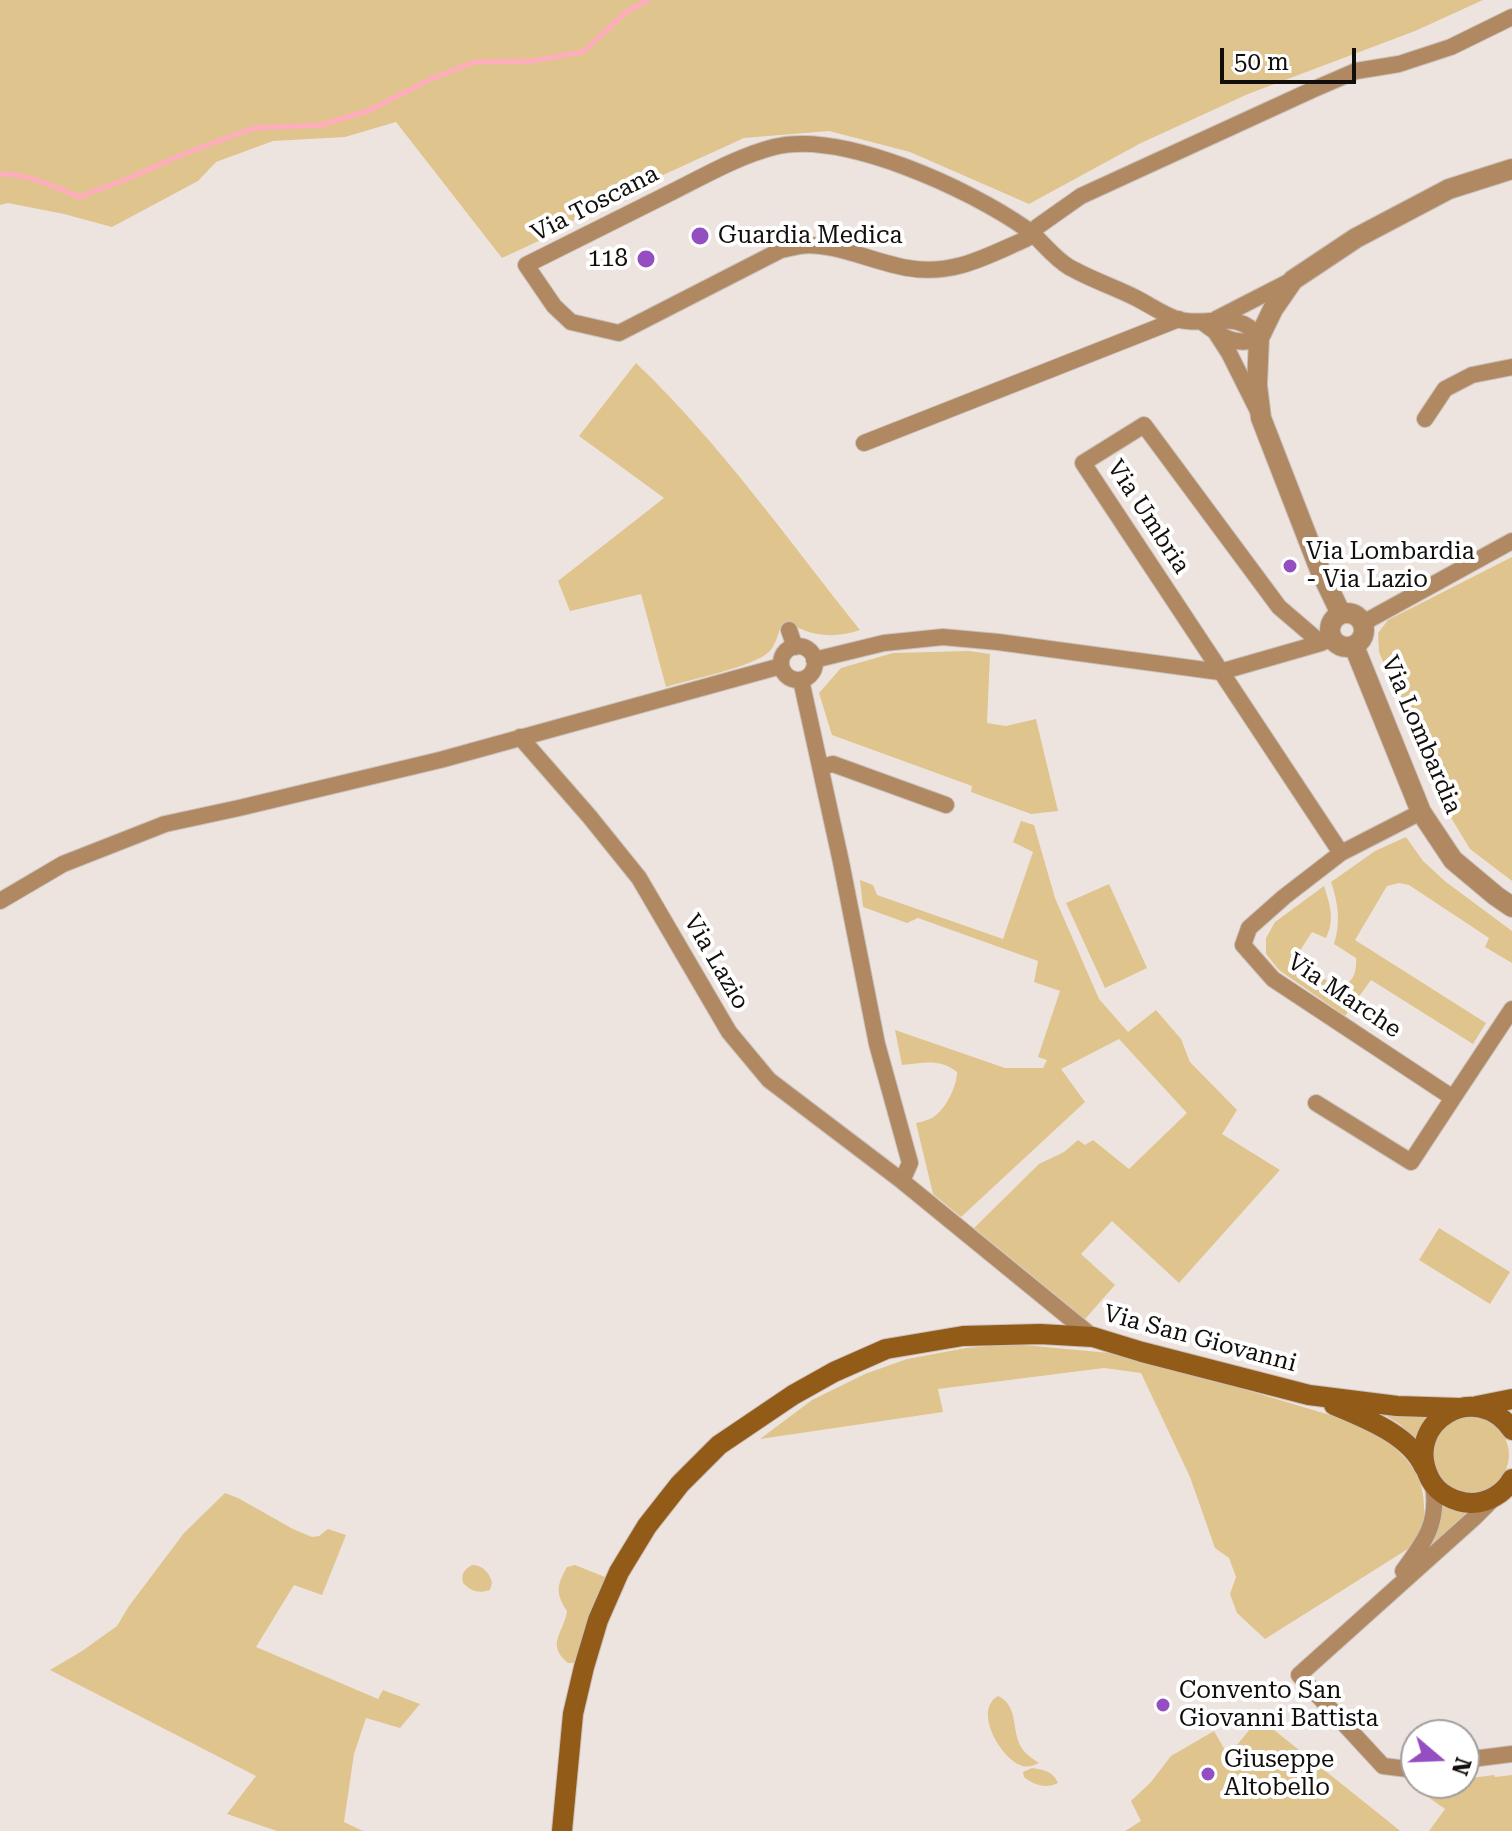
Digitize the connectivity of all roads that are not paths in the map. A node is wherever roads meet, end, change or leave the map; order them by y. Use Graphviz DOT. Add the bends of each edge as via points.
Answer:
graph roads {
  1 [pos="1512,17"];
  2 [pos="1512,169"];
  3 [pos="1031,233"];
  4 [pos="1293,280"];
  5 [pos="1179,319"];
  6 [pos="1211,325"];
  7 [pos="1259,338"];
  8 [pos="1512,367"];
  9 [pos="1261,418"];
  10 [pos="1425,419"];
  11 [pos="864,443"];
  12 [pos="1512,541"];
  13 [pos="1341,614"];
  14 [pos="1363,623"];
  15 [pos="1327,641"];
  16 [pos="1354,646"];
  17 [pos="814,660"];
  18 [pos="781,666"];
  19 [pos="1220,672"];
  20 [pos="801,680"];
  21 [pos="520,737"];
  22 [pos="821,767"];
  23 [pos="946,805"];
  24 [pos="1421,812"];
  25 [pos="1341,853"];
  26 [pos="0,901"];
  27 [pos="1512,907"];
  28 [pos="1512,1009"];
  29 [pos="1453,1098"];
  30 [pos="1316,1103"];
  31 [pos="902,1181"];
  32 [pos="1093,1337"];
  33 [pos="1309,1395"];
  34 [pos="1512,1399"];
  35 [pos="1468,1407"];
  36 [pos="1512,1430"];
  37 [pos="1429,1477"];
  38 [pos="1507,1486"];
  39 [pos="1384,1598"];
  40 [pos="1512,1754"];
  41 [pos="1480,1758"];
  42 [pos="1400,1768"];
  43 [pos="562,1831"];
  1 -- 3 [label="street, Via Toscana" via="1451,47 1356,71 1312,90 1081,196"];
  2 -- 4 [label="street" via="1449,189 1356,238"];
  3 -- 3 [label="street, Via Toscana" via="960,267 933,269 910,269 801,245 781,250 619,333 571,322 526,265 729,164 775,147 801,144 845,149 902,166 971,196"];
  3 -- 5 [label="street, Via Toscana" via="1067,266"];
  4 -- 6 [label="street"];
  4 -- 7 [label="street"];
  5 -- 6 [label="street, Via Toscana"];
  5 -- 11 [label="street, Via Toscana"];
  6 -- 7 [label="street, Via Toscana" via="1244,323"];
  6 -- 9 [label="street"];
  7 -- 9 [label="street"];
  8 -- 10 [label="street" via="1472,375 1445,389"];
  9 -- 13 [label="street"];
  12 -- 14 [label="street"];
  13 -- 14 [label="street" via="1354,614"];
  13 -- 15 [label="street" via="1333,620"];
  14 -- 16 [label="street" via="1364,636"];
  15 -- 16 [label="street"];
  15 -- 19 [label="street"];
  15 -- 19 [label="street, Via Umbria" via="1279,607 1144,425 1083,463"];
  16 -- 24 [label="street, Via Lombardia"];
  17 -- 18 [label="street" via="792,639"];
  17 -- 19 [label="street" via="884,643 943,637"];
  17 -- 20 [label="street" via="810,675"];
  18 -- 20 [label="street" via="786,676"];
  18 -- 21 [label="street"];
  19 -- 25 [label="street, Via Umbria"];
  20 -- 22 [label="street"];
  21 -- 26 [label="street" via="165,824 63,864"];
  21 -- 31 [label="street, Via Lazio" via="639,878 729,1032 769,1080"];
  22 -- 23 [label="street" via="833,764"];
  22 -- 31 [label="street" via="877,1044 910,1163"];
  24 -- 25 [label="street, Via Marche"];
  24 -- 27 [label="street, Via Lombardia" via="1453,860"];
  25 -- 29 [label="street, Via Marche" via="1249,928 1243,945 1273,979"];
  28 -- 29 [label="street"];
  29 -- 30 [label="street" via="1411,1162"];
  31 -- 32 [label="street, Via Lazio"];
  32 -- 33 [label="main road, Via San Giovanni"];
  32 -- 43 [label="main road, Via San Giovanni" via="963,1336 886,1349 793,1395 719,1445 647,1526 598,1620 573,1714"];
  33 -- 35 [label="main road, Via San Giovanni" via="1397,1406"];
  33 -- 37 [label="main road, Via San Giovanni" via="1389,1430 1420,1457"];
  34 -- 35 [label="main road, Via San Giovanni"];
  35 -- 36 [label="main road" via="1492,1411"];
  35 -- 37 [label="main road" via="1445,1414 1433,1425 1423,1454"];
  37 -- 38 [label="main road" via="1446,1496 1461,1502 1478,1503"];
  37 -- 39 [label="street" via="1435,1513 1429,1531"];
  38 -- 39 [label="street"];
  39 -- 42 [label="street" via="1299,1675 1383,1766"];
  40 -- 41 [label="street"];
}
